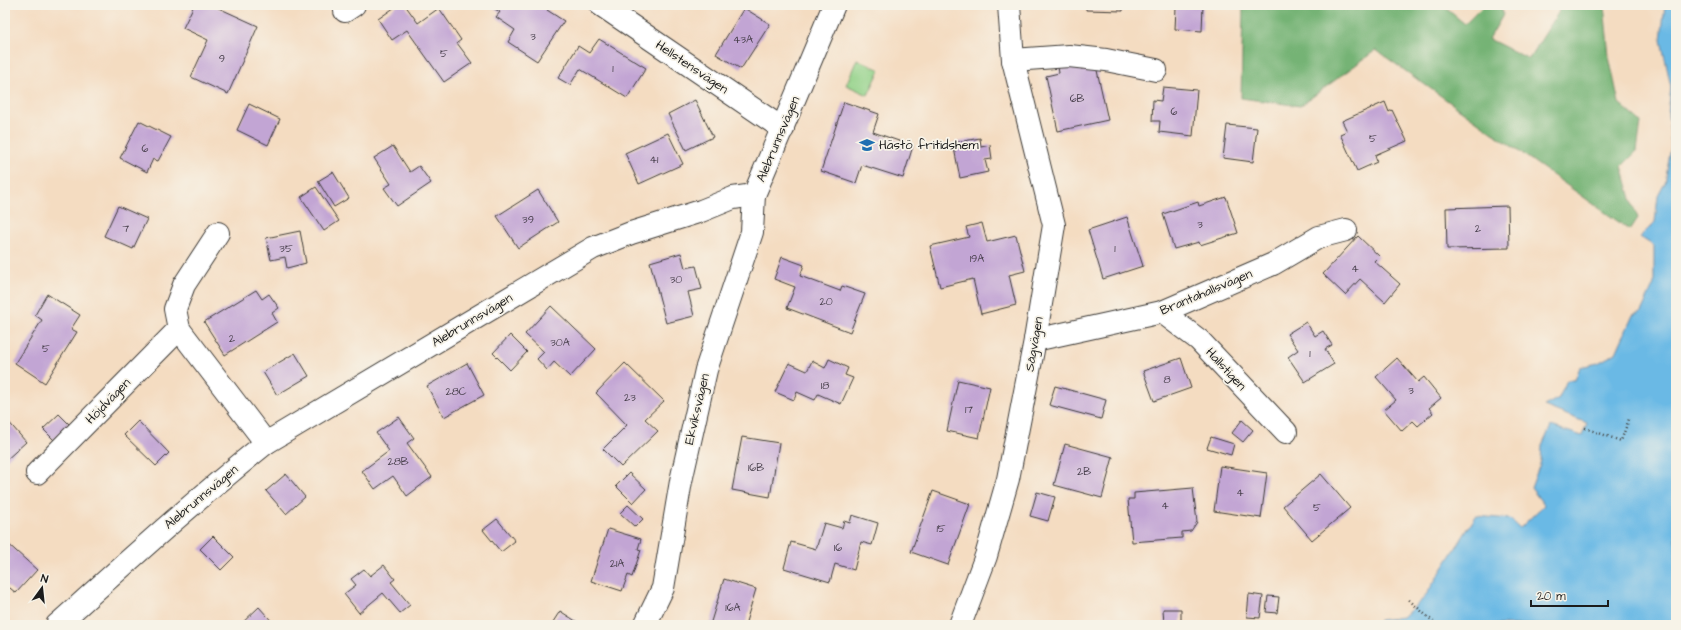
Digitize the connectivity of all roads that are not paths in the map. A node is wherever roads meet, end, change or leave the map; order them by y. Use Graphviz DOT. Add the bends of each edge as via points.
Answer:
graph roads {
  1 [pos="601,5"];
  2 [pos="834,5"];
  3 [pos="1009,5"];
  4 [pos="1013,60"];
  5 [pos="1156,70"];
  6 [pos="783,129"];
  7 [pos="754,195"];
  8 [pos="1346,230"];
  9 [pos="218,233"];
  10 [pos="1162,312"];
  11 [pos="179,329"];
  12 [pos="1035,340"];
  13 [pos="1286,432"];
  14 [pos="266,443"];
  15 [pos="37,474"];
  16 [pos="57,625"];
  17 [pos="645,625"];
  18 [pos="960,625"];
  1 -- 6 [label="street, Hellstensvägen"];
  2 -- 6 [label="street, Alebrunnsvägen"];
  3 -- 4 [label="street, Sågvägen"];
  4 -- 5 [label="street" via="1069,56"];
  4 -- 12 [label="street, Sågvägen" via="1054,225"];
  6 -- 7 [label="street, Alebrunnsvägen"];
  7 -- 14 [label="street, Alebrunnsvägen" via="734,198 593,248"];
  7 -- 17 [label="street, Ekviksvägen" via="752,232 706,370 681,481 663,588"];
  8 -- 10 [label="street, Brantahallsvägen" via="1319,237 1273,264"];
  9 -- 11 [label="street" via="184,285 175,309"];
  10 -- 12 [label="street, Brantahallsvägen"];
  10 -- 13 [label="street, Hallstigen" via="1199,340"];
  11 -- 14 [label="street"];
  11 -- 15 [label="street, Höjdvägen"];
  12 -- 18 [label="street, Sågvägen" via="1008,479 986,556"];
  14 -- 16 [label="street, Alebrunnsvägen" via="175,519"];
}
